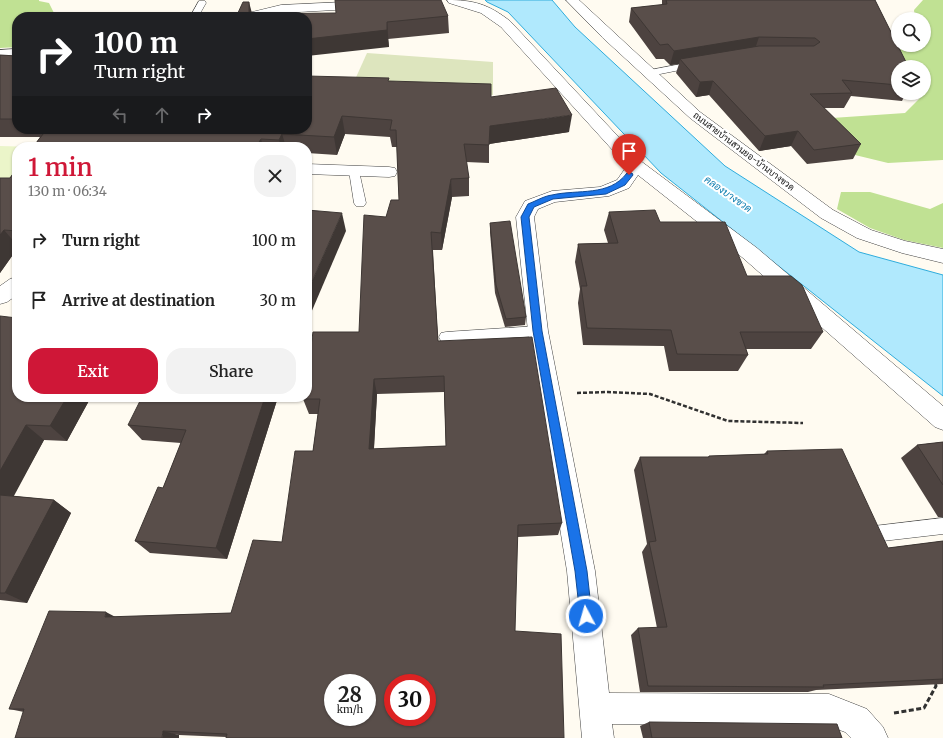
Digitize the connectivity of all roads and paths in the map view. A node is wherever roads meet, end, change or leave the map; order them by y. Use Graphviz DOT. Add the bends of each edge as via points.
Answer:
graph roads {
  1 [pos="453,0"];
  2 [pos="572,0"];
  3 [pos="326,3"];
  4 [pos="360,3"];
  5 [pos="202,4"];
  6 [pos="376,5"];
  7 [pos="197,12"];
  8 [pos="269,12"];
  9 [pos="12,53"];
  10 [pos="0,54"];
  11 [pos="708,62"];
  12 [pos="650,73"];
  13 [pos="636,166"];
  14 [pos="312,169"];
  15 [pos="354,171"];
  16 [pos="389,172"];
  17 [pos="360,203"];
  18 [pos="943,256"];
  19 [pos="12,289"];
  20 [pos="0,297"];
  21 [pos="538,331"];
  22 [pos="446,337"];
  23 [pos="548,393"];
  24 [pos="943,420"];
  25 [pos="803,423"];
  26 [pos="943,526"];
  27 [pos="874,534"];
  28 [pos="934,679"];
  29 [pos="595,708"];
  30 [pos="864,729"];
  31 [pos="598,738"];
  1 -- 13 [label="street" via="479,7 499,17"];
  2 -- 12 [label="street, ถนนสายบ้านสวนยอ-บ้านบางขวด"];
  3 -- 4 [label="street"];
  3 -- 8 [label="street"];
  4 -- 6 [label="street"];
  5 -- 7 [label="lane"];
  9 -- 10 [label="street"];
  11 -- 12 [label="lane"];
  12 -- 18 [label="street, ถนนสายบ้านสวนยอ-บ้านบางขวด" via="695,115 827,214 864,234 902,247"];
  13 -- 21 [label="street" via="623,184 603,192 552,197 531,205 525,217"];
  13 -- 24 [label="street" via="750,253"];
  14 -- 15 [label="street"];
  15 -- 16 [label="street"];
  15 -- 17 [label="lane"];
  19 -- 20 [label="street"];
  21 -- 22 [label="lane"];
  21 -- 23 [label="street"];
  23 -- 25 [label="path" via="650,394 728,421"];
  23 -- 29 [label="street" via="581,571"];
  26 -- 27 [label="lane"];
  28 -- 30 [label="path" via="936,686 924,708"];
  29 -- 30 [label="street" via="829,710"];
  29 -- 31 [label="street"];
}
